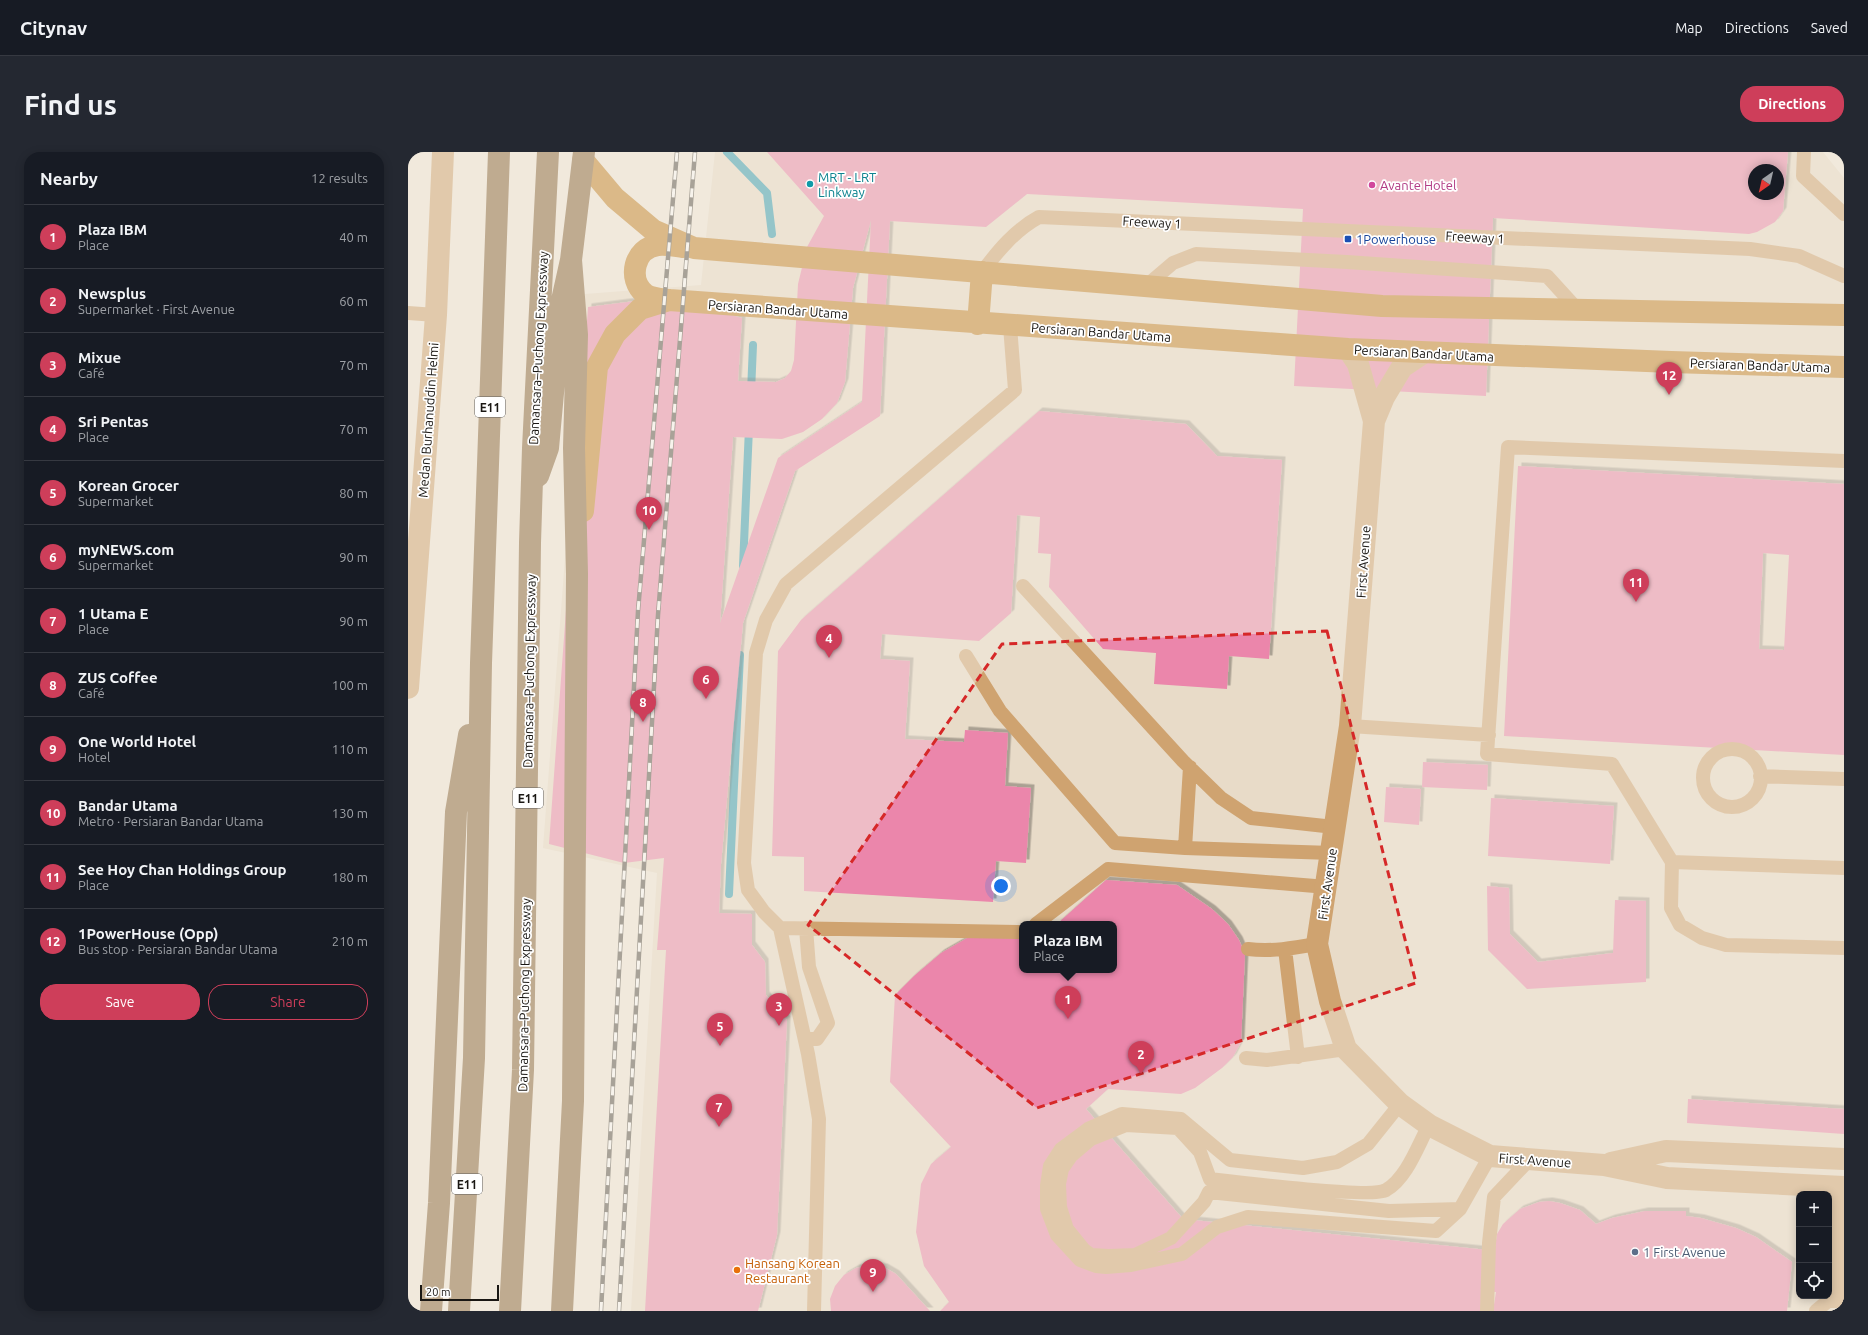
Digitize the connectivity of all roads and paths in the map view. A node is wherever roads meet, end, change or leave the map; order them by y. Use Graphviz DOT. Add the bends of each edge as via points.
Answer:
graph roads {
  1 [pos="442,152"];
  2 [pos="499,152"];
  3 [pos="548,152"];
  4 [pos="1804,152"];
  5 [pos="583,156"];
  6 [pos="1844,214"];
  7 [pos="694,248"];
  8 [pos="571,260"];
  9 [pos="982,272"];
  10 [pos="1844,276"];
  11 [pos="1146,286"];
  12 [pos="669,300"];
  13 [pos="1578,310"];
  14 [pos="408,312"];
  15 [pos="1816,314"];
  16 [pos="436,315"];
  17 [pos="1844,315"];
  18 [pos="978,324"];
  19 [pos="1010,326"];
  20 [pos="1844,326"];
  21 [pos="1348,349"];
  22 [pos="1423,353"];
  23 [pos="1844,367"];
  24 [pos="1374,421"];
  25 [pos="1844,461"];
  26 [pos="532,494"];
  27 [pos="577,574"];
  28 [pos="1023,586"];
  29 [pos="410,622"];
  30 [pos="966,656"];
  31 [pos="481,663"];
  32 [pos="408,688"];
  33 [pos="1350,726"];
  34 [pos="1488,735"];
  35 [pos="1190,767"];
  36 [pos="1760,776"];
  37 [pos="1844,779"];
  38 [pos="1334,827"];
  39 [pos="1185,848"];
  40 [pos="1332,853"];
  41 [pos="1672,862"];
  42 [pos="1844,868"];
  43 [pos="1327,887"];
  44 [pos="1040,921"];
  45 [pos="780,928"];
  46 [pos="806,928"];
  47 [pos="1019,932"];
  48 [pos="1318,944"];
  49 [pos="1844,948"];
  50 [pos="1248,949"];
  51 [pos="1285,949"];
  52 [pos="804,1039"];
  53 [pos="1346,1048"];
  54 [pos="1298,1057"];
  55 [pos="1246,1058"];
  56 [pos="1400,1104"];
  57 [pos="1429,1125"];
  58 [pos="1490,1156"];
  59 [pos="1844,1159"];
  60 [pos="1529,1160"];
  61 [pos="1604,1165"];
  62 [pos="1841,1187"];
  63 [pos="1460,1209"];
  64 [pos="1841,1300"];
  65 [pos="431,1311"];
  66 [pos="459,1311"];
  67 [pos="510,1311"];
  68 [pos="562,1311"];
  69 [pos="814,1311"];
  70 [pos="1487,1311"];
  71 [pos="1816,1311"];
  1 -- 16 [label="street, Medan Burhanuddin Helmi"];
  2 -- 31 [label="highway, E11"];
  3 -- 26 [label="highway, Damansara–Puchong Expressway / E11"];
  4 -- 6 [label="lane" via="1803,176"];
  5 -- 7 [label="main road" via="615,198 653,230"];
  5 -- 8 [label="highway"];
  7 -- 9 [label="main road"];
  7 -- 12 [label="main road" via="658,245 645,249 637,259 634,270 637,284 646,295"];
  8 -- 26 [label="highway" via="561,305 548,448"];
  8 -- 27 [label="highway" via="577,335 574,448"];
  9 -- 10 [label="lane, Freeway 1" via="996,253 1025,224 1040,217 1750,249 1799,256"];
  9 -- 11 [label="main road"];
  9 -- 18 [label="main road"];
  11 -- 13 [label="main road" via="1382,306"];
  11 -- 13 [label="lane" via="1173,263 1196,254 1331,261 1547,276"];
  12 -- 18 [label="main road, Persiaran Bandar Utama"];
  12 -- 27 [label="main road, Persiaran Bandar Utama" via="640,309 616,334 597,367"];
  13 -- 15 [label="main road"];
  14 -- 16 [label="lane"];
  15 -- 17 [label="main road"];
  15 -- 20 [label="main road"];
  16 -- 29 [label="street, Medan Burhanuddin Helmi"];
  18 -- 19 [label="main road, Persiaran Bandar Utama"];
  19 -- 21 [label="main road, Persiaran Bandar Utama"];
  19 -- 45 [label="lane" via="1015,390 786,584 766,620 756,653 744,863 748,890"];
  21 -- 22 [label="main road, Persiaran Bandar Utama"];
  21 -- 24 [label="street, First Avenue" via="1358,364"];
  22 -- 23 [label="main road, Persiaran Bandar Utama"];
  22 -- 24 [label="street, First Avenue" via="1402,367"];
  24 -- 33 [label="street, First Avenue"];
  25 -- 34 [label="lane" via="1508,447"];
  26 -- 67 [label="highway, Damansara–Puchong Expressway / E11" via="523,1070"];
  27 -- 68 [label="highway" via="573,1101"];
  28 -- 35 [label="lane"];
  29 -- 32 [label="street, Medan Burhanuddin Helmi"];
  30 -- 39 [label="lane" via="1000,711 1115,843"];
  31 -- 65 [label="highway" via="456,812 439,1203"];
  31 -- 66 [label="highway, E11" via="474,1058"];
  33 -- 34 [label="lane"];
  33 -- 38 [label="street, First Avenue"];
  34 -- 41 [label="lane" via="1487,754 1612,764"];
  35 -- 38 [label="lane" via="1221,798 1251,818"];
  35 -- 39 [label="lane"];
  36 -- 36 [label="lane" via="1759,786 1749,801 1732,806 1718,803 1708,794 1703,775 1710,758 1727,749 1737,750 1753,759"];
  36 -- 37 [label="lane"];
  38 -- 40 [label="street, First Avenue"];
  39 -- 40 [label="lane"];
  40 -- 43 [label="street, First Avenue"];
  41 -- 42 [label="lane"];
  41 -- 49 [label="lane" via="1671,908 1680,925 1702,938 1726,945"];
  43 -- 44 [label="lane" via="1108,869"];
  43 -- 48 [label="street, First Avenue"];
  45 -- 46 [label="lane"];
  45 -- 52 [label="lane"];
  46 -- 47 [label="lane"];
  46 -- 52 [label="lane" via="809,967 828,1023 817,1039"];
  48 -- 51 [label="lane"];
  48 -- 53 [label="street, First Avenue" via="1330,1001"];
  50 -- 51 [label="lane"];
  51 -- 54 [label="lane"];
  52 -- 69 [label="lane" via="819,1119"];
  53 -- 54 [label="lane"];
  53 -- 56 [label="street, First Avenue"];
  54 -- 55 [label="lane" via="1267,1060"];
  56 -- 57 [label="street, First Avenue"];
  56 -- 63 [label="lane" via="1368,1144 1337,1162 1303,1168 1230,1160 1181,1119 1122,1114 1088,1129 1061,1149 1050,1166 1047,1209 1057,1235 1080,1260 1106,1267 1131,1265 1182,1254 1217,1227 1248,1217 1436,1231"];
  57 -- 58 [label="street, First Avenue"];
  57 -- 63 [label="lane" via="1400,1180 1385,1191 1357,1193 1210,1180 1200,1152 1178,1128 1126,1125 1092,1139 1071,1156 1062,1169 1059,1184 1060,1207 1067,1229 1084,1250 1091,1255 1109,1256 1135,1255 1171,1238 1204,1202 1209,1192 1388,1211"];
  58 -- 60 [label="street, First Avenue"];
  58 -- 63 [label="lane"];
  59 -- 61 [label="street, First Avenue" via="1666,1151"];
  60 -- 61 [label="street, First Avenue"];
  60 -- 70 [label="lane" via="1494,1197 1489,1243"];
  61 -- 62 [label="street, First Avenue" via="1667,1178"];
  62 -- 64 [label="lane"];
  64 -- 71 [label="lane" via="1828,1301"];
}
